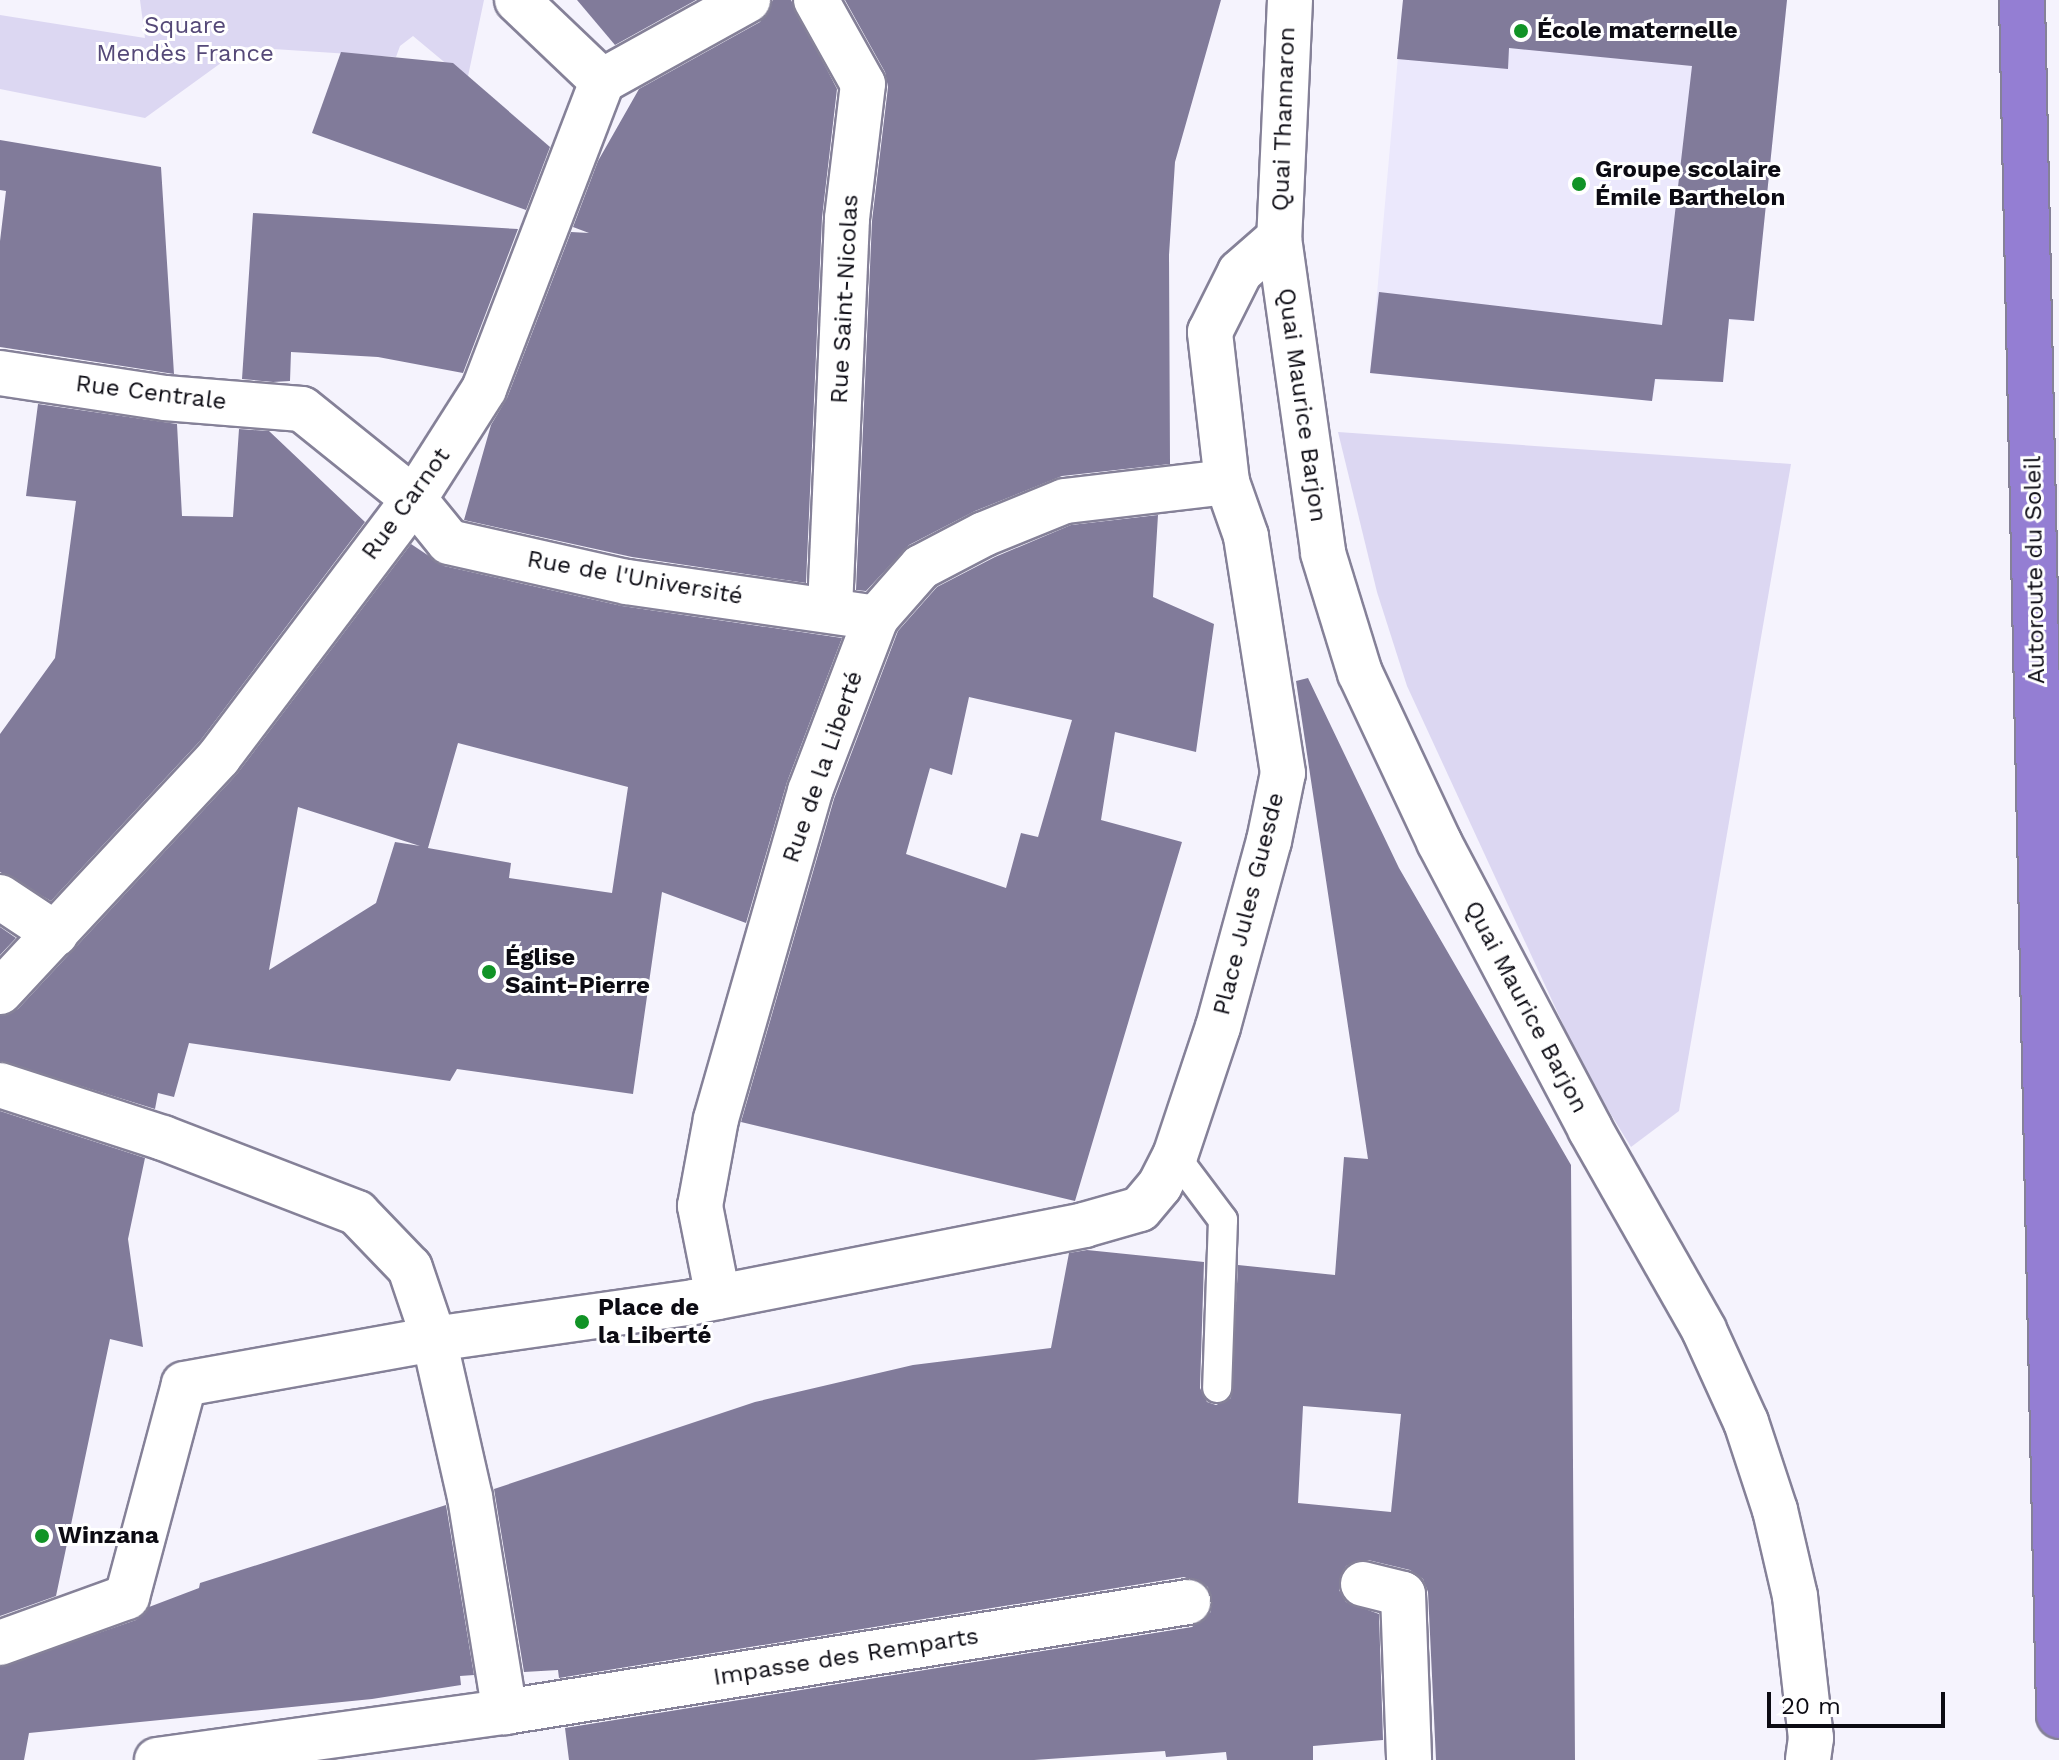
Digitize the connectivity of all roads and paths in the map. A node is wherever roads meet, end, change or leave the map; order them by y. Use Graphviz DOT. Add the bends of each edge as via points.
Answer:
graph roads {
  1 [pos="517,0"];
  2 [pos="748,0"];
  3 [pos="816,0"];
  4 [pos="1290,0"];
  5 [pos="2022,0"];
  6 [pos="602,81"];
  7 [pos="1279,238"];
  8 [pos="0,373"];
  9 [pos="302,409"];
  10 [pos="1227,482"];
  11 [pos="414,499"];
  12 [pos="830,610"];
  13 [pos="876,618"];
  14 [pos="0,897"];
  15 [pos="56,934"];
  16 [pos="0,992"];
  17 [pos="0,1085"];
  18 [pos="1175,1156"];
  19 [pos="718,1297"];
  20 [pos="434,1339"];
  21 [pos="1217,1388"];
  22 [pos="1363,1584"];
  23 [pos="1188,1602"];
  24 [pos="0,1643"];
  25 [pos="505,1712"];
  26 [pos="2059,1716"];
  27 [pos="157,1760"];
  28 [pos="1409,1760"];
  29 [pos="1808,1760"];
  1 -- 6 [label="street"];
  2 -- 6 [label="street"];
  3 -- 12 [label="street, Rue Saint-Nicolas" via="863,84 847,219"];
  4 -- 7 [label="street, Quai Thannaron"];
  5 -- 26 [label="highway, Autoroute du Soleil"];
  6 -- 11 [label="street, Rue Carnot" via="484,389"];
  7 -- 10 [label="street, Place Jules Guesde" via="1240,272 1210,332"];
  7 -- 29 [label="street, Quai Maurice Barjon" via="1323,553 1360,673 1439,842 1590,1129 1704,1330 1746,1422 1775,1510 1795,1596 1811,1738"];
  8 -- 9 [label="street, Rue Centrale" via="165,398"];
  9 -- 11 [label="street, Rue de l'Université"];
  10 -- 13 [label="street, Rue de la Liberté" via="1065,501 921,567"];
  10 -- 18 [label="street, Place Jules Guesde" via="1246,536 1283,773 1218,1027"];
  11 -- 12 [label="street, Rue de l'Université" via="449,542 627,582"];
  11 -- 15 [label="street, Rue Carnot" via="219,757"];
  12 -- 13 [label="street, Rue de l'Université"];
  13 -- 19 [label="street, Rue de la Liberté" via="810,791 716,1119 700,1206"];
  14 -- 15 [label="street"];
  15 -- 16 [label="street, Rue Carnot"];
  17 -- 20 [label="street" via="163,1138 357,1213 410,1268"];
  18 -- 19 [label="street, Place Jules Guesde" via="1140,1209 1084,1225"];
  18 -- 21 [label="lane" via="1223,1220"];
  19 -- 20 [label="street"];
  20 -- 24 [label="street" via="184,1384 127,1597"];
  20 -- 25 [label="street" via="470,1497"];
  22 -- 28 [label="street" via="1403,1594"];
  23 -- 25 [label="street, Impasse des Remparts"];
  25 -- 27 [label="street, Impasse des Remparts"];
}
